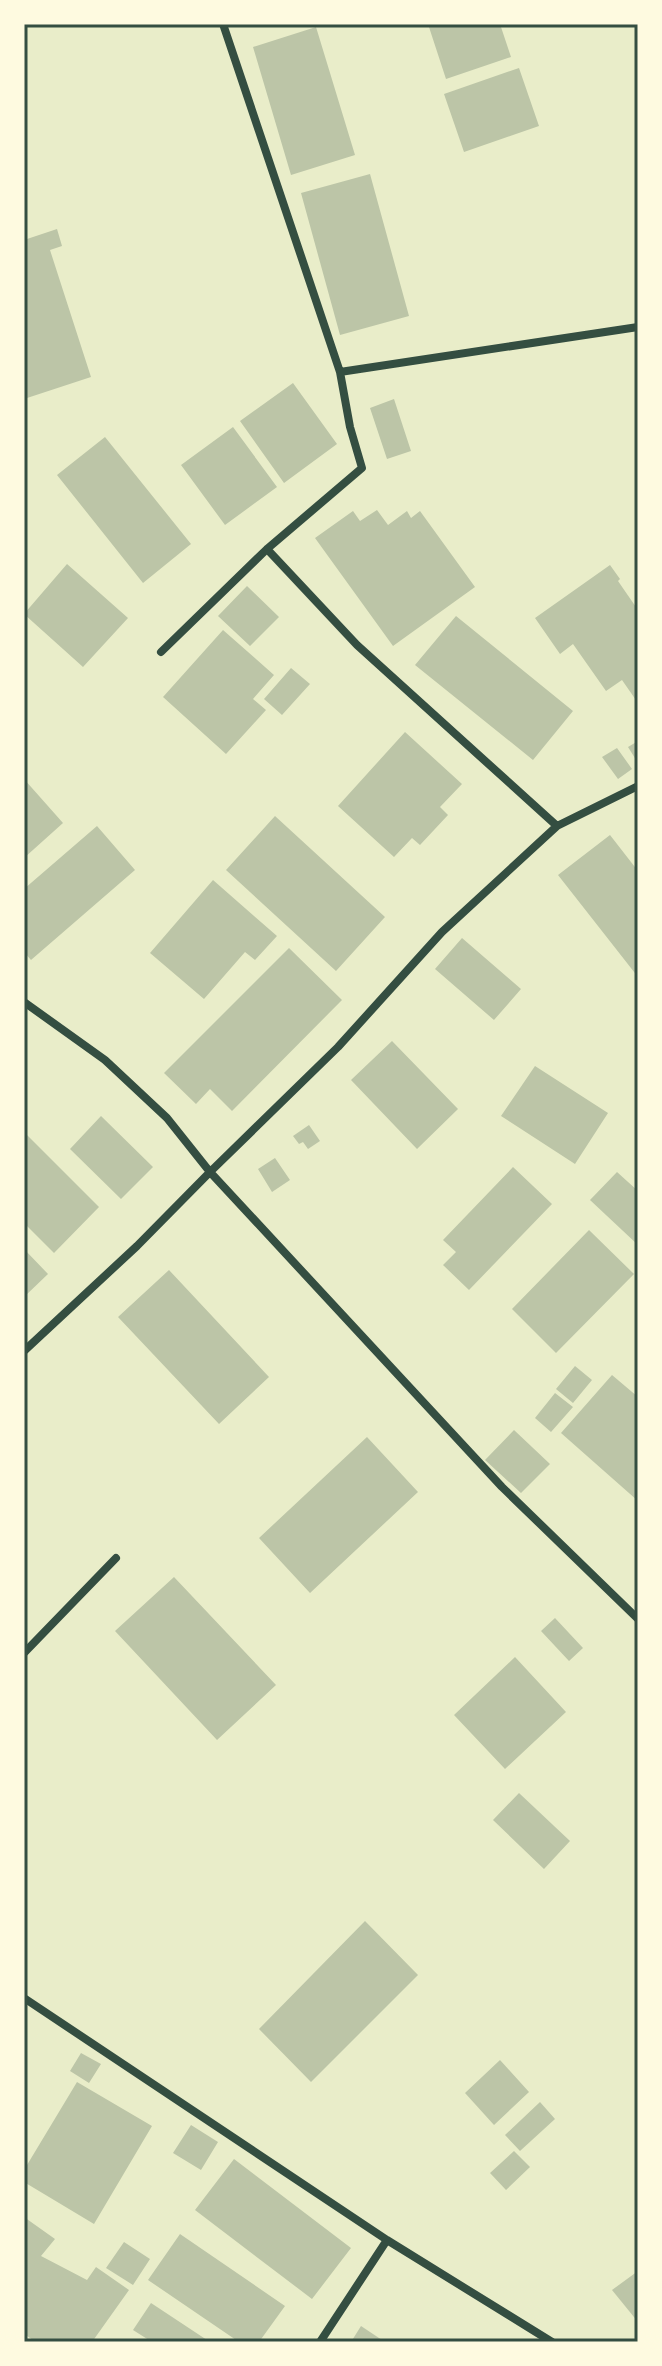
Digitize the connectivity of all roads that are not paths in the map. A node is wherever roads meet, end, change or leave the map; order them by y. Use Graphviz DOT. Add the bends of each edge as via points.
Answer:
graph roads {
  1 [pos="223,24"];
  2 [pos="638,327"];
  3 [pos="340,372"];
  4 [pos="267,549"];
  5 [pos="161,652"];
  6 [pos="638,786"];
  7 [pos="557,826"];
  8 [pos="24,1002"];
  9 [pos="210,1172"];
  10 [pos="24,1351"];
  11 [pos="116,1558"];
  12 [pos="638,1619"];
  13 [pos="24,1653"];
  14 [pos="24,1998"];
  15 [pos="387,2240"];
  16 [pos="320,2342"];
  17 [pos="552,2342"];
  1 -- 3 [label="street"];
  2 -- 3 [label="street"];
  3 -- 4 [label="street" via="362,468"];
  4 -- 5 [label="street"];
  4 -- 7 [label="street" via="357,645"];
  6 -- 7 [label="street"];
  7 -- 9 [label="street" via="442,932 338,1047"];
  8 -- 9 [label="street" via="105,1060 167,1118"];
  9 -- 10 [label="street"];
  9 -- 12 [label="street" via="502,1487"];
  11 -- 13 [label="street"];
  14 -- 15 [label="street"];
  15 -- 16 [label="street"];
  15 -- 17 [label="street"];
}
